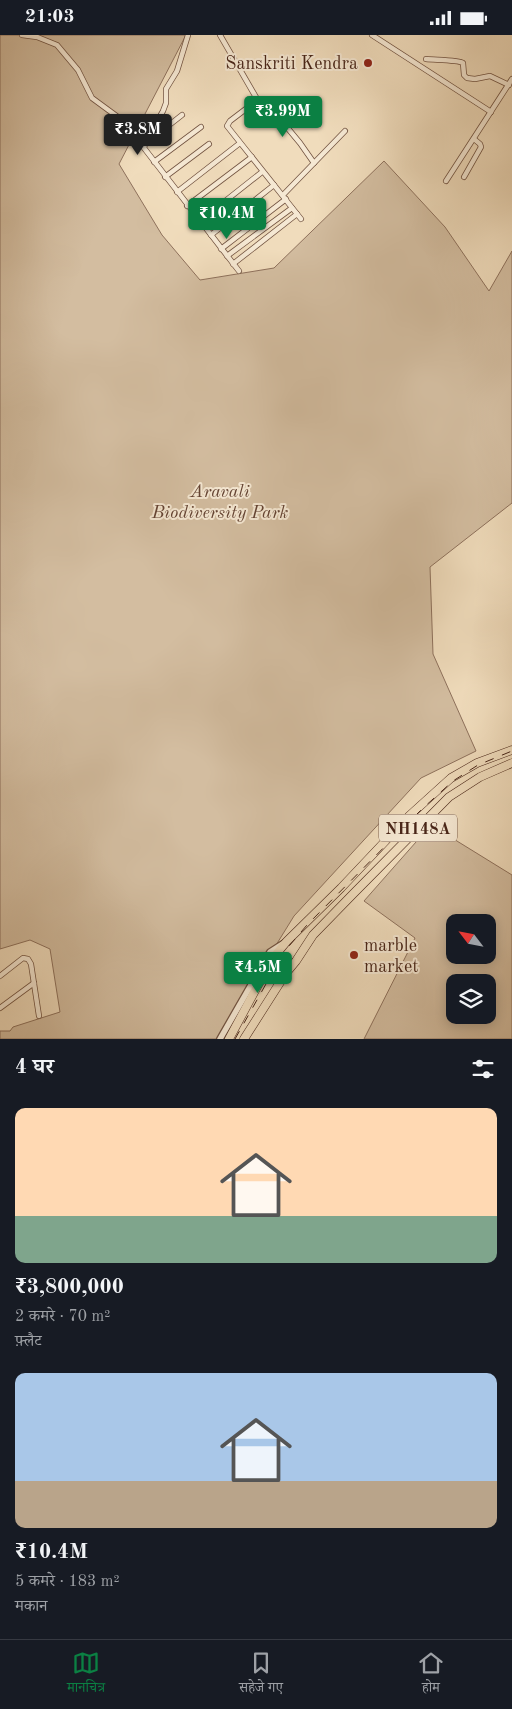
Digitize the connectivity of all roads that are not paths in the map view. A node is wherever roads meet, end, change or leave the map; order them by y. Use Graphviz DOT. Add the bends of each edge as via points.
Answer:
graph roads {
  1 [pos="22,35"];
  2 [pos="188,35"];
  3 [pos="220,35"];
  4 [pos="372,35"];
  5 [pos="426,59"];
  6 [pos="512,79"];
  7 [pos="509,85"];
  8 [pos="257,100"];
  9 [pos="491,113"];
  10 [pos="182,115"];
  11 [pos="201,127"];
  12 [pos="345,131"];
  13 [pos="474,139"];
  14 [pos="240,143"];
  15 [pos="209,144"];
  16 [pos="252,157"];
  17 [pos="154,162"];
  18 [pos="314,163"];
  19 [pos="262,172"];
  20 [pos="165,177"];
  21 [pos="464,177"];
  22 [pos="446,181"];
  23 [pos="274,185"];
  24 [pos="177,192"];
  25 [pos="284,197"];
  26 [pos="187,206"];
  27 [pos="292,208"];
  28 [pos="297,214"];
  29 [pos="301,219"];
  30 [pos="200,221"];
  31 [pos="211,235"];
  32 [pos="222,249"];
  33 [pos="227,256"];
  34 [pos="233,264"];
  35 [pos="239,271"];
  36 [pos="512,750"];
  37 [pos="512,763"];
  38 [pos="327,901"];
  39 [pos="336,911"];
  40 [pos="0,976"];
  41 [pos="34,983"];
  42 [pos="0,1008"];
  43 [pos="39,1016"];
  44 [pos="224,1038"];
  45 [pos="244,1039"];
  1 -- 2 [label="street" via="57,45 78,70 92,98 141,134 155,125 164,111 166,89 177,71"];
  3 -- 8 [label="street"];
  4 -- 9 [label="street"];
  5 -- 7 [label="street" via="459,60 467,78 491,76"];
  6 -- 7 [label="street"];
  7 -- 9 [label="street"];
  8 -- 14 [label="street" via="227,124"];
  8 -- 18 [label="street" via="266,102"];
  9 -- 13 [label="street"];
  10 -- 17 [label="street" via="144,145"];
  11 -- 17 [label="street"];
  12 -- 18 [label="street"];
  13 -- 21 [label="street" via="481,147"];
  13 -- 22 [label="street"];
  14 -- 16 [label="street"];
  14 -- 24 [label="street"];
  15 -- 20 [label="street"];
  16 -- 19 [label="street"];
  16 -- 26 [label="street"];
  17 -- 20 [label="street"];
  18 -- 25 [label="street"];
  19 -- 23 [label="street"];
  19 -- 30 [label="street"];
  20 -- 24 [label="street"];
  23 -- 25 [label="street"];
  23 -- 31 [label="street"];
  24 -- 26 [label="street"];
  25 -- 27 [label="street"];
  25 -- 32 [label="street"];
  26 -- 30 [label="street"];
  27 -- 28 [label="street"];
  27 -- 33 [label="street"];
  28 -- 29 [label="street"];
  28 -- 34 [label="street"];
  30 -- 31 [label="street"];
  31 -- 32 [label="street"];
  32 -- 33 [label="street"];
  33 -- 34 [label="street"];
  34 -- 35 [label="street"];
  36 -- 38 [label="highway, NH148A" via="476,763 451,778 424,801"];
  37 -- 39 [label="highway, NH148A" via="480,777 449,797"];
  38 -- 39 [label="highway"];
  38 -- 44 [label="highway, NH148A" via="272,959"];
  39 -- 45 [label="highway, NH148A" via="313,935"];
  40 -- 41 [label="street" via="27,958"];
  41 -- 42 [label="street"];
  41 -- 43 [label="street"];
}
